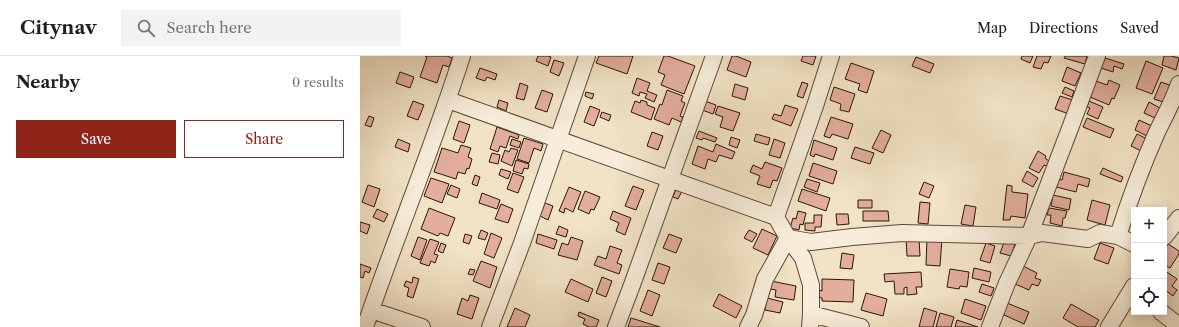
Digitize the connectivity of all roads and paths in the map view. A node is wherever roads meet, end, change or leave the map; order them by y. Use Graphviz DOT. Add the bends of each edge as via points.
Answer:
graph roads {
  1 [pos="462,56"];
  2 [pos="587,56"];
  3 [pos="714,56"];
  4 [pos="831,56"];
  5 [pos="1097,56"];
  6 [pos="1179,84"];
  7 [pos="448,100"];
  8 [pos="558,139"];
  9 [pos="670,178"];
  10 [pos="776,217"];
  11 [pos="1179,218"];
  12 [pos="1167,233"];
  13 [pos="1029,236"];
  14 [pos="1118,236"];
  15 [pos="788,238"];
  16 [pos="1132,243"];
  17 [pos="1131,292"];
  18 [pos="371,310"];
  19 [pos="1165,315"];
  20 [pos="810,320"];
  21 [pos="1179,326"];
  22 [pos="365,327"];
  23 [pos="422,327"];
  24 [pos="490,327"];
  25 [pos="616,327"];
  26 [pos="748,327"];
  27 [pos="861,327"];
  28 [pos="990,327"];
  29 [pos="1109,327"];
  1 -- 7 [label="street"];
  2 -- 8 [label="street"];
  3 -- 9 [label="street"];
  4 -- 10 [label="street"];
  5 -- 13 [label="street"];
  6 -- 14 [label="street" via="1133,190"];
  7 -- 8 [label="street"];
  7 -- 18 [label="street"];
  8 -- 9 [label="street"];
  8 -- 24 [label="street"];
  9 -- 10 [label="street"];
  9 -- 25 [label="street"];
  10 -- 15 [label="street"];
  11 -- 12 [label="street"];
  13 -- 14 [label="street" via="1042,234 1088,239 1100,233"];
  13 -- 15 [label="street" via="902,233 811,242"];
  13 -- 28 [label="street"];
  14 -- 16 [label="street"];
  15 -- 20 [label="street" via="803,258 805,265 810,285"];
  15 -- 26 [label="street" via="765,279"];
  17 -- 29 [label="street"];
  18 -- 22 [label="street"];
  18 -- 23 [label="street"];
  19 -- 21 [label="street"];
  20 -- 27 [label="street"];
}
